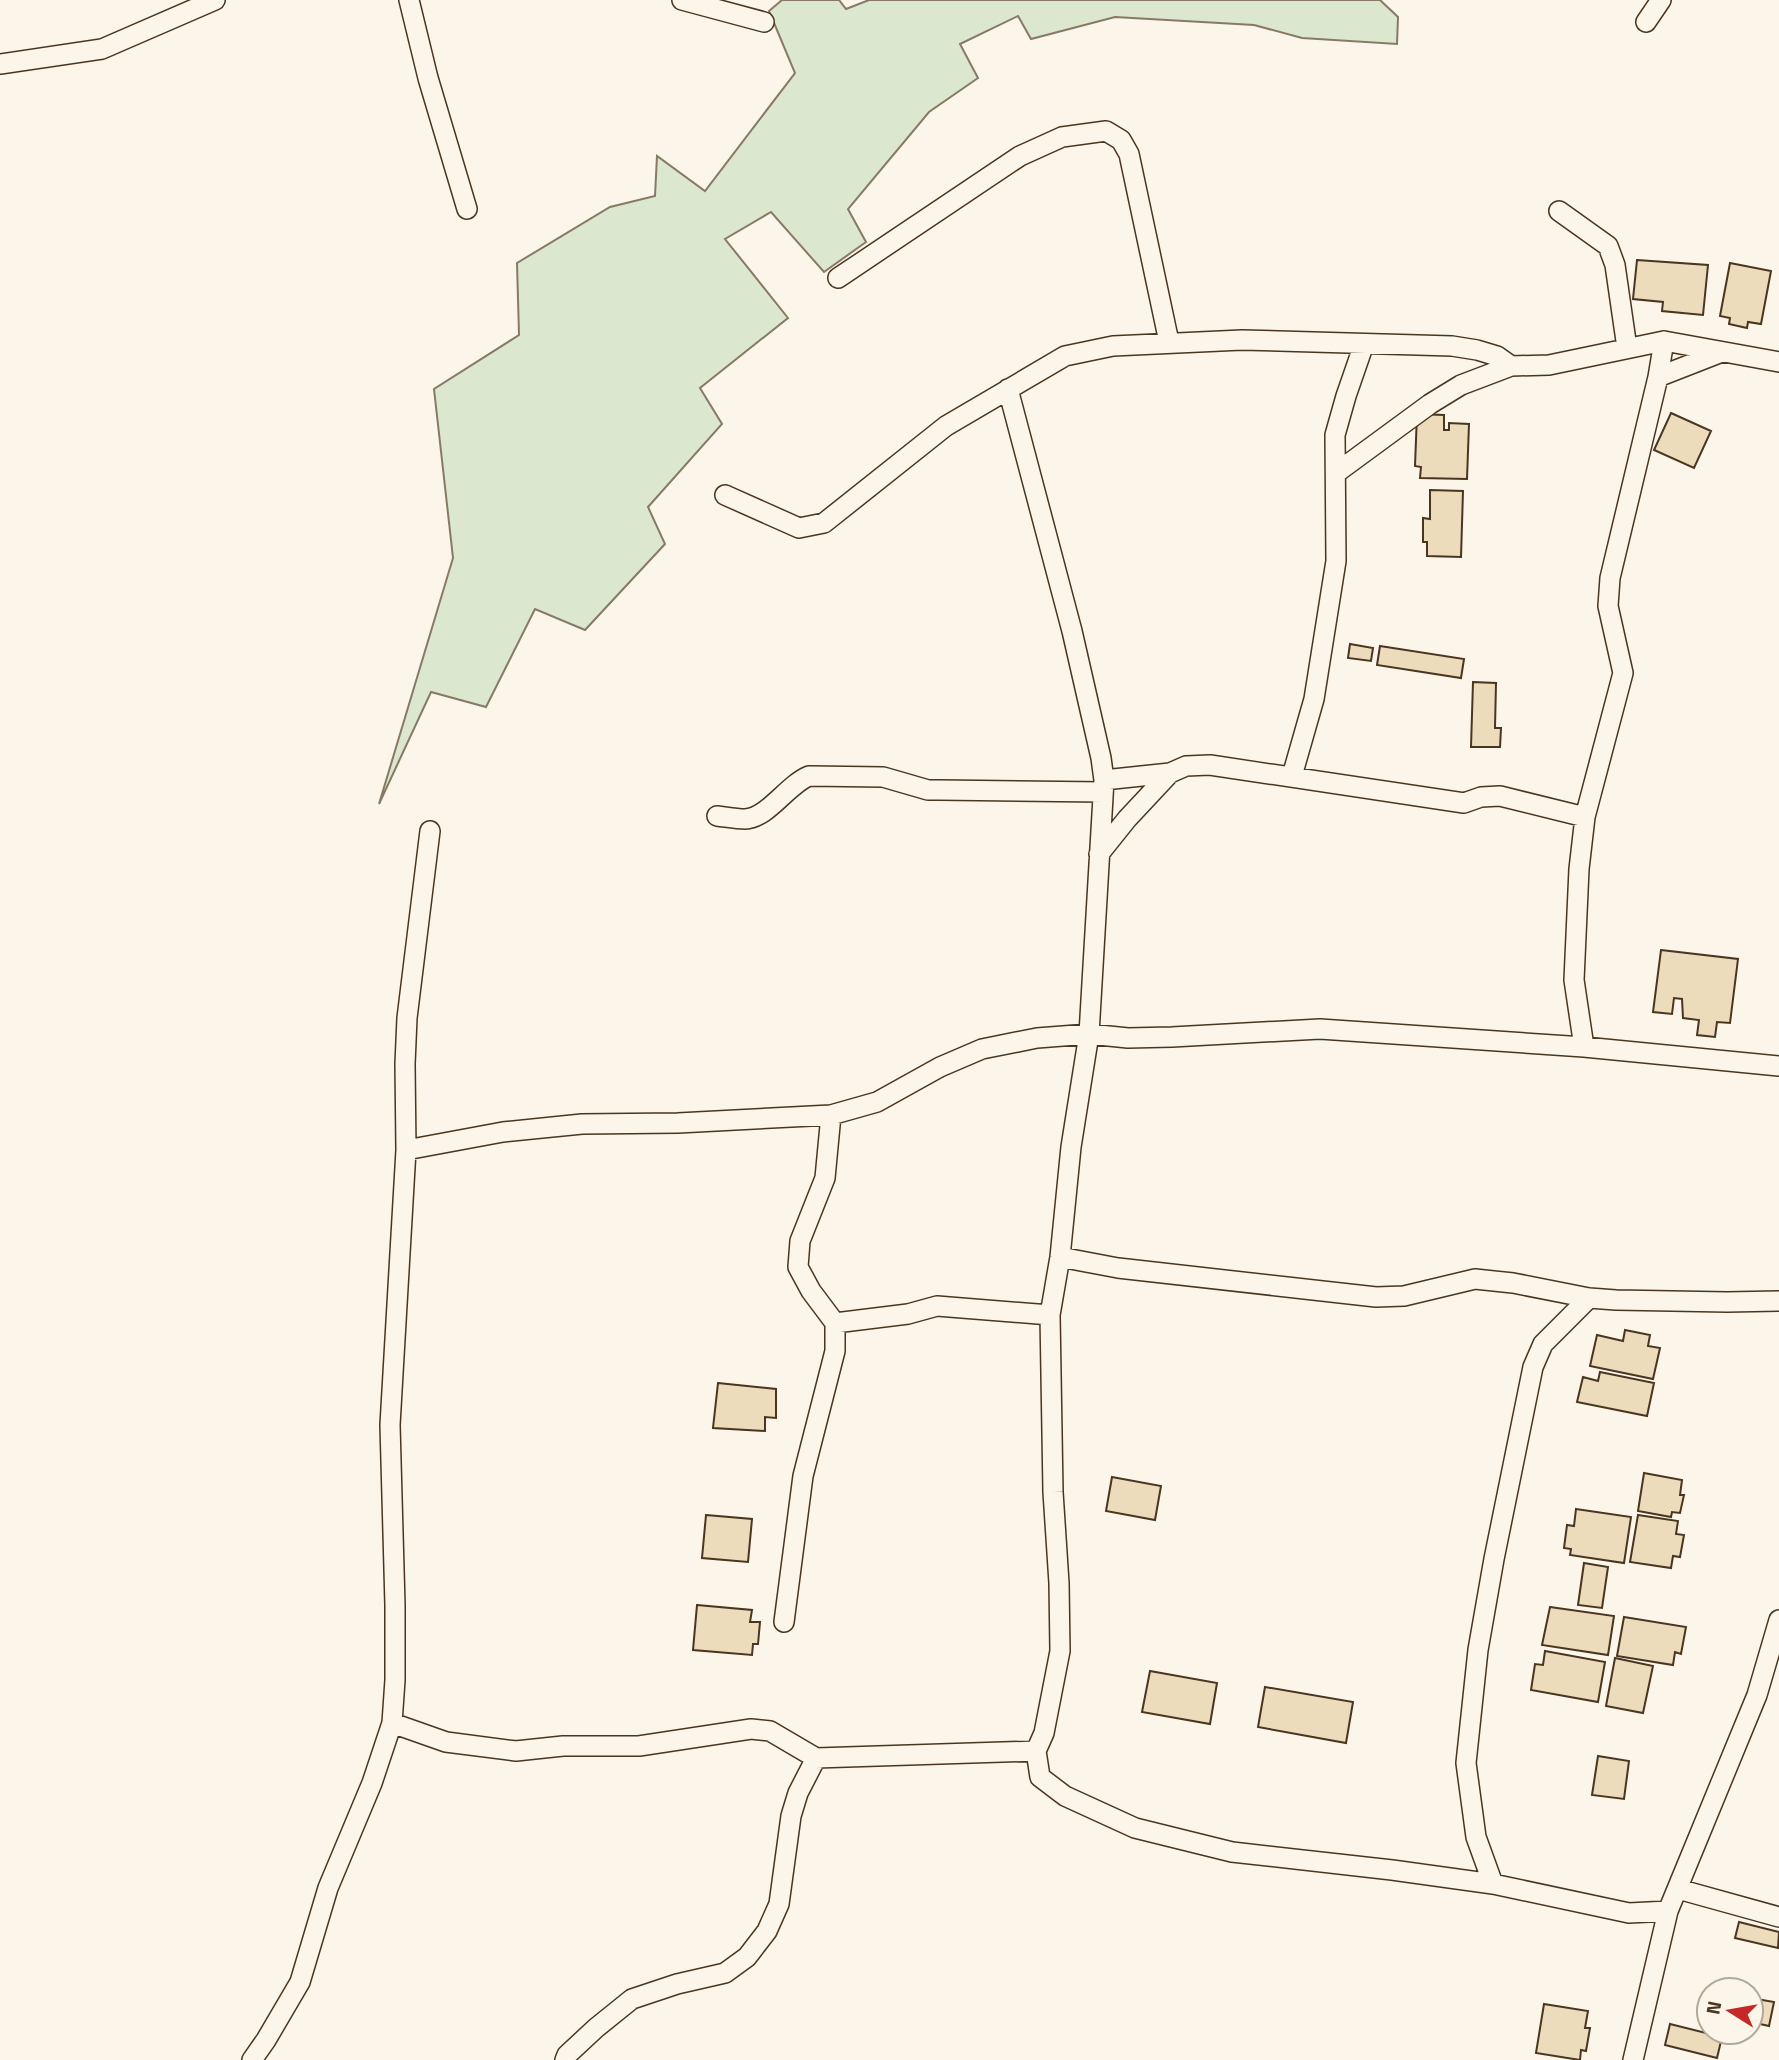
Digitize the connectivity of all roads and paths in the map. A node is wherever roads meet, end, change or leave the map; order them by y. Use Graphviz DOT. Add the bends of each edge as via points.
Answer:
graph roads {
  1 [pos="215,0"];
  2 [pos="409,0"];
  3 [pos="682,0"];
  4 [pos="1661,0"];
  5 [pos="764,22"];
  6 [pos="1646,22"];
  7 [pos="0,64"];
  8 [pos="467,208"];
  9 [pos="1559,211"];
  10 [pos="838,278"];
  11 [pos="1664,341"];
  12 [pos="1169,342"];
  13 [pos="1364,344"];
  14 [pos="1627,348"];
  15 [pos="1723,351"];
  16 [pos="1779,362"];
  17 [pos="1511,366"];
  18 [pos="1658,377"];
  19 [pos="1008,390"];
  20 [pos="1336,473"];
  21 [pos="725,495"];
  22 [pos="1170,773"];
  23 [pos="1292,776"];
  24 [pos="1103,786"];
  25 [pos="717,816"];
  26 [pos="1586,817"];
  27 [pos="430,831"];
  28 [pos="1099,854"];
  29 [pos="1089,1034"];
  30 [pos="1584,1047"];
  31 [pos="1779,1066"];
  32 [pos="831,1115"];
  33 [pos="406,1150"];
  34 [pos="1060,1257"];
  35 [pos="1589,1298"];
  36 [pos="1779,1301"];
  37 [pos="1051,1315"];
  38 [pos="835,1323"];
  39 [pos="1779,1620"];
  40 [pos="784,1622"];
  41 [pos="392,1723"];
  42 [pos="1036,1751"];
  43 [pos="816,1758"];
  44 [pos="1493,1884"];
  45 [pos="1678,1889"];
  46 [pos="1668,1911"];
  47 [pos="1779,1917"];
  48 [pos="251,2060"];
  49 [pos="565,2060"];
  50 [pos="1633,2060"];
  1 -- 7 [label="street" via="102,49"];
  2 -- 8 [label="street"];
  3 -- 5 [label="street"];
  4 -- 6 [label="street"];
  9 -- 14 [label="street" via="1608,246"];
  10 -- 12 [label="street" via="1020,156 1062,137 1106,131 1121,140 1129,154"];
  11 -- 14 [label="street"];
  11 -- 15 [label="street"];
  11 -- 18 [label="street"];
  12 -- 13 [label="street"];
  12 -- 19 [label="street" via="1113,346 1065,356"];
  13 -- 17 [label="street" via="1452,346 1497,356"];
  13 -- 20 [label="street" via="1335,435"];
  14 -- 17 [label="street" via="1549,365"];
  15 -- 16 [label="street"];
  15 -- 18 [label="street"];
  17 -- 20 [label="street" via="1461,385"];
  18 -- 26 [label="street" via="1610,578 1608,606 1623,673"];
  19 -- 21 [label="street" via="946,426 824,523 799,528"];
  19 -- 24 [label="street" via="1072,631 1101,758"];
  20 -- 23 [label="street" via="1336,561 1314,699"];
  22 -- 23 [label="street" via="1186,766 1210,765"];
  22 -- 24 [label="street"];
  22 -- 28 [label="street"];
  23 -- 26 [label="street" via="1464,803 1500,796"];
  24 -- 25 [label="street" via="928,790 883,777 809,776 758,816"];
  24 -- 28 [label="street"];
  26 -- 30 [label="street" via="1574,980"];
  27 -- 33 [label="street" via="407,1018"];
  28 -- 29 [label="street"];
  29 -- 30 [label="street" via="1128,1038 1320,1029"];
  29 -- 32 [label="street" via="982,1049 877,1102"];
  29 -- 34 [label="street"];
  30 -- 31 [label="street"];
  32 -- 33 [label="street" via="582,1124 503,1132"];
  32 -- 38 [label="street" via="825,1178 800,1241 797,1267"];
  33 -- 41 [label="street" via="390,1425 395,1605"];
  34 -- 35 [label="street" via="1118,1268 1376,1297 1404,1296 1475,1279"];
  34 -- 37 [label="street"];
  35 -- 36 [label="street"];
  35 -- 44 [label="street" via="1543,1344 1532,1367 1478,1650 1466,1763 1476,1837"];
  37 -- 38 [label="street" via="937,1306"];
  37 -- 42 [label="street" via="1060,1651 1044,1733"];
  38 -- 40 [label="street" via="835,1352 803,1476"];
  39 -- 45 [label="street" via="1757,1695"];
  41 -- 43 [label="street" via="446,1742 516,1751 639,1746 751,1729 770,1731"];
  41 -- 48 [label="street" via="328,1888 300,1982"];
  42 -- 43 [label="street"];
  42 -- 44 [label="street" via="1040,1777 1065,1796 1135,1828 1232,1852"];
  43 -- 49 [label="street" via="791,1816 779,1904 768,1931 747,1957 725,1973 632,1999"];
  44 -- 46 [label="street" via="1629,1913"];
  45 -- 46 [label="street"];
  45 -- 47 [label="street"];
  46 -- 50 [label="street"];
}
